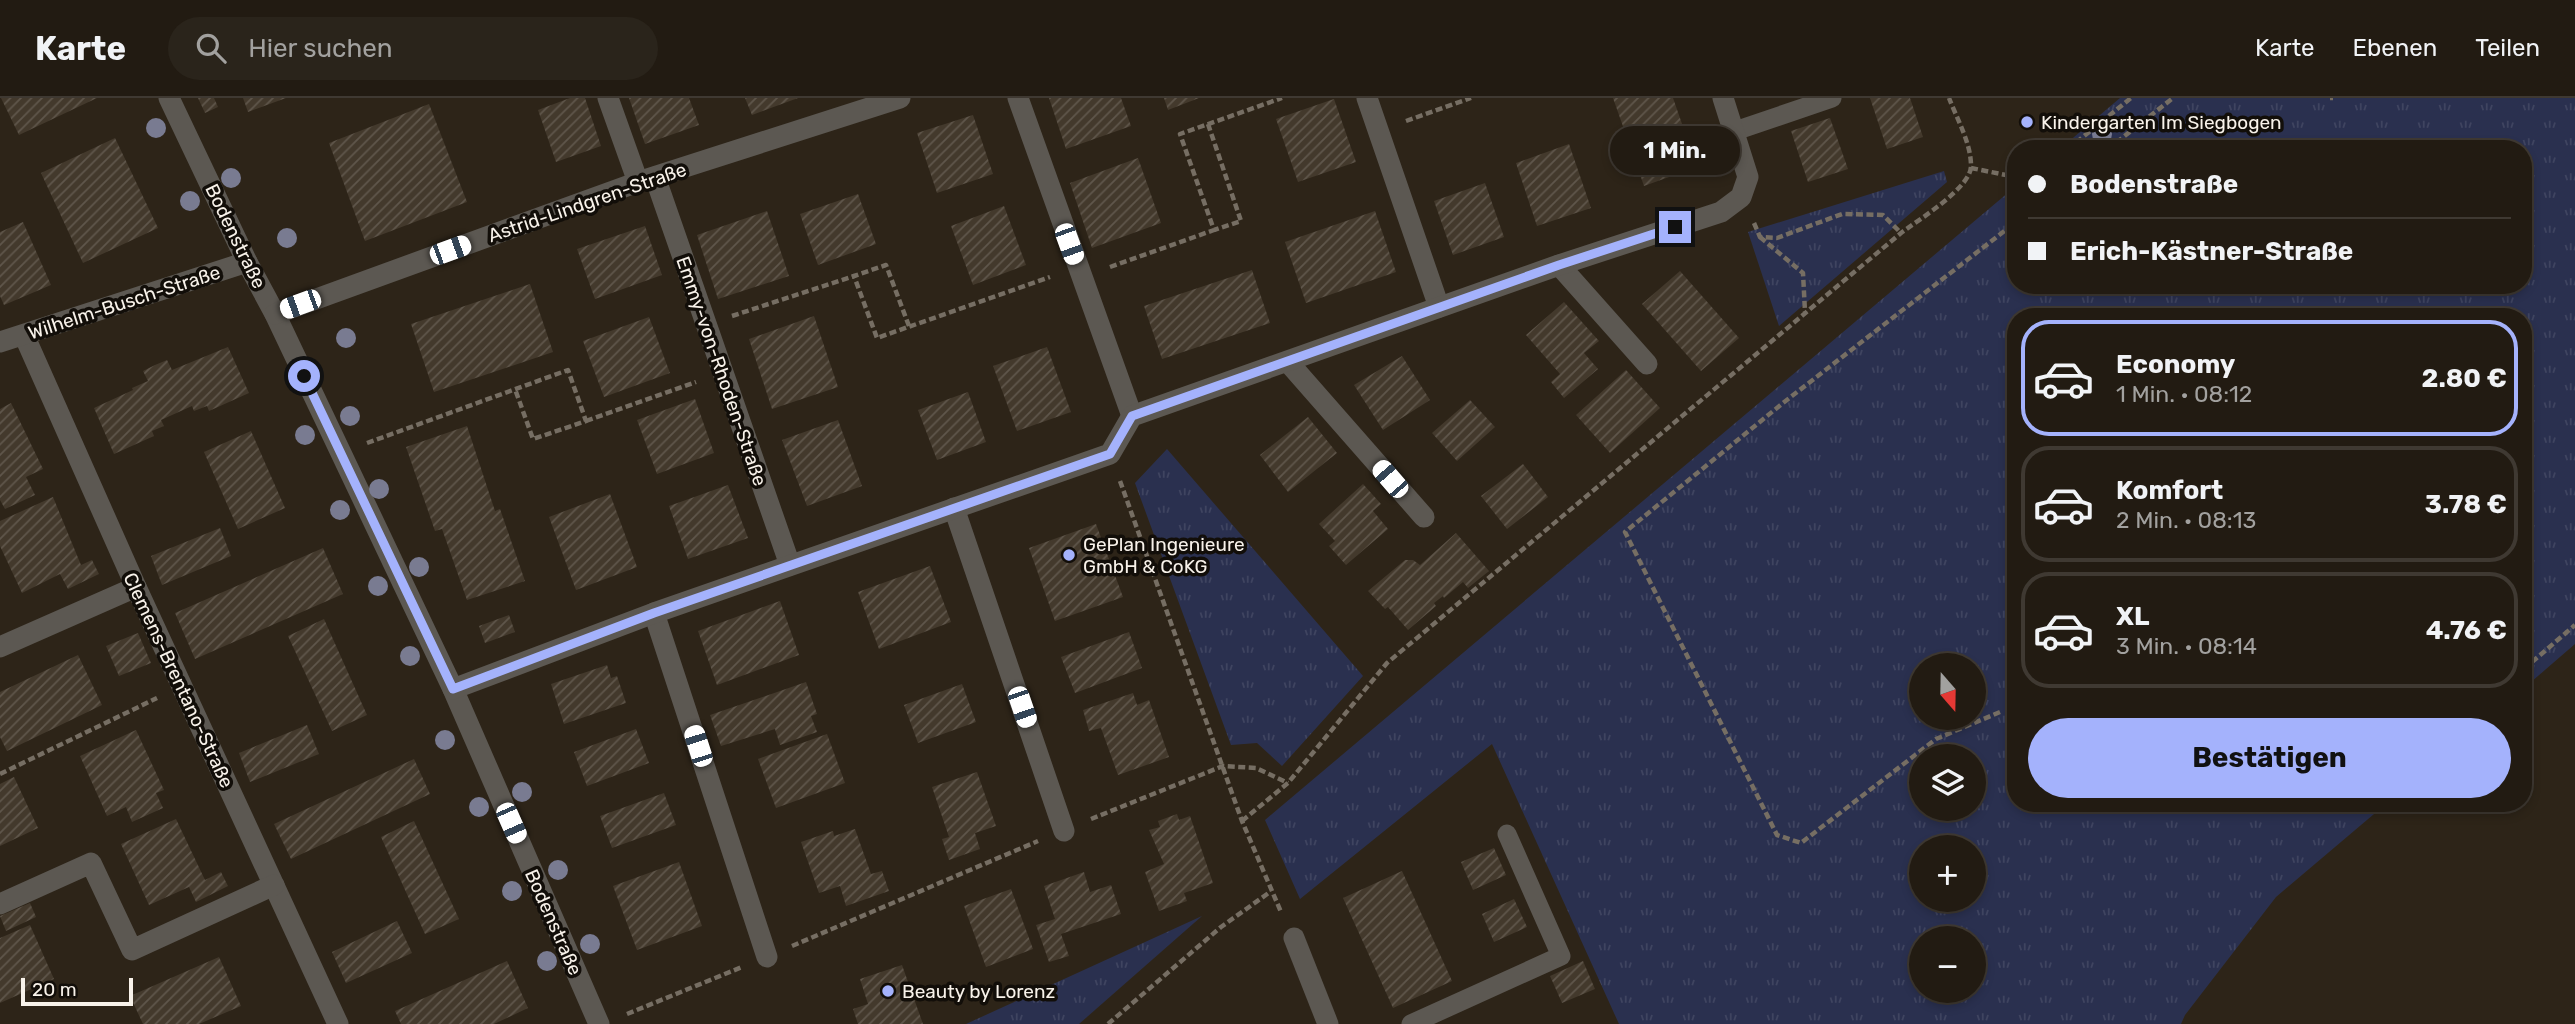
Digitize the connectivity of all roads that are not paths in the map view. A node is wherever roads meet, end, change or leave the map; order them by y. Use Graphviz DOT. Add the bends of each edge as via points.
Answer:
graph roads {
  1 [pos="169,98"];
  2 [pos="608,98"];
  3 [pos="900,98"];
  4 [pos="1017,98"];
  5 [pos="1367,98"];
  6 [pos="1723,98"];
  7 [pos="1832,98"];
  8 [pos="855,105"];
  9 [pos="1735,131"];
  10 [pos="646,180"];
  11 [pos="247,262"];
  12 [pos="1559,265"];
  13 [pos="1439,307"];
  14 [pos="275,314"];
  15 [pos="24,335"];
  16 [pos="0,342"];
  17 [pos="1288,362"];
  18 [pos="1647,364"];
  19 [pos="1132,416"];
  20 [pos="954,508"];
  21 [pos="1424,517"];
  22 [pos="790,565"];
  23 [pos="136,587"];
  24 [pos="654,613"];
  25 [pos="0,648"];
  26 [pos="453,689"];
  27 [pos="1063,831"];
  28 [pos="1507,835"];
  29 [pos="274,886"];
  30 [pos="0,904"];
  31 [pos="1294,938"];
  32 [pos="767,957"];
  33 [pos="338,1024"];
  34 [pos="598,1024"];
  35 [pos="1328,1024"];
  36 [pos="1411,1024"];
  1 -- 11 [label="street, Bodenstraße"];
  2 -- 10 [label="street, Emmy-von-Rhoden-Straße"];
  3 -- 8 [label="street, Astrid-Lindgren-Straße"];
  4 -- 19 [label="street"];
  5 -- 13 [label="street"];
  6 -- 9 [label="street"];
  7 -- 9 [label="lane"];
  8 -- 10 [label="street, Astrid-Lindgren-Straße"];
  9 -- 12 [label="street" via="1748,177 1741,197 1721,212"];
  10 -- 14 [label="street, Astrid-Lindgren-Straße"];
  10 -- 22 [label="street, Emmy-von-Rhoden-Straße" via="723,372"];
  11 -- 14 [label="street, Bodenstraße"];
  11 -- 15 [label="street, Wilhelm-Busch-Straße"];
  12 -- 13 [label="street"];
  12 -- 18 [label="street"];
  13 -- 17 [label="street"];
  14 -- 26 [label="street, Bodenstraße"];
  15 -- 16 [label="street, Wilhelm-Busch-Straße"];
  15 -- 23 [label="street, Clemens-Brentano-Straße"];
  17 -- 19 [label="street"];
  17 -- 21 [label="street"];
  19 -- 20 [label="street" via="1110,454"];
  20 -- 22 [label="street"];
  20 -- 27 [label="street"];
  22 -- 24 [label="street"];
  23 -- 25 [label="street"];
  23 -- 29 [label="street, Clemens-Brentano-Straße"];
  24 -- 26 [label="street"];
  24 -- 32 [label="street"];
  26 -- 34 [label="street, Bodenstraße"];
  28 -- 36 [label="lane" via="1561,956"];
  29 -- 30 [label="street" via="132,950 91,863"];
  29 -- 33 [label="street, Clemens-Brentano-Straße"];
  31 -- 35 [label="street"];
}
